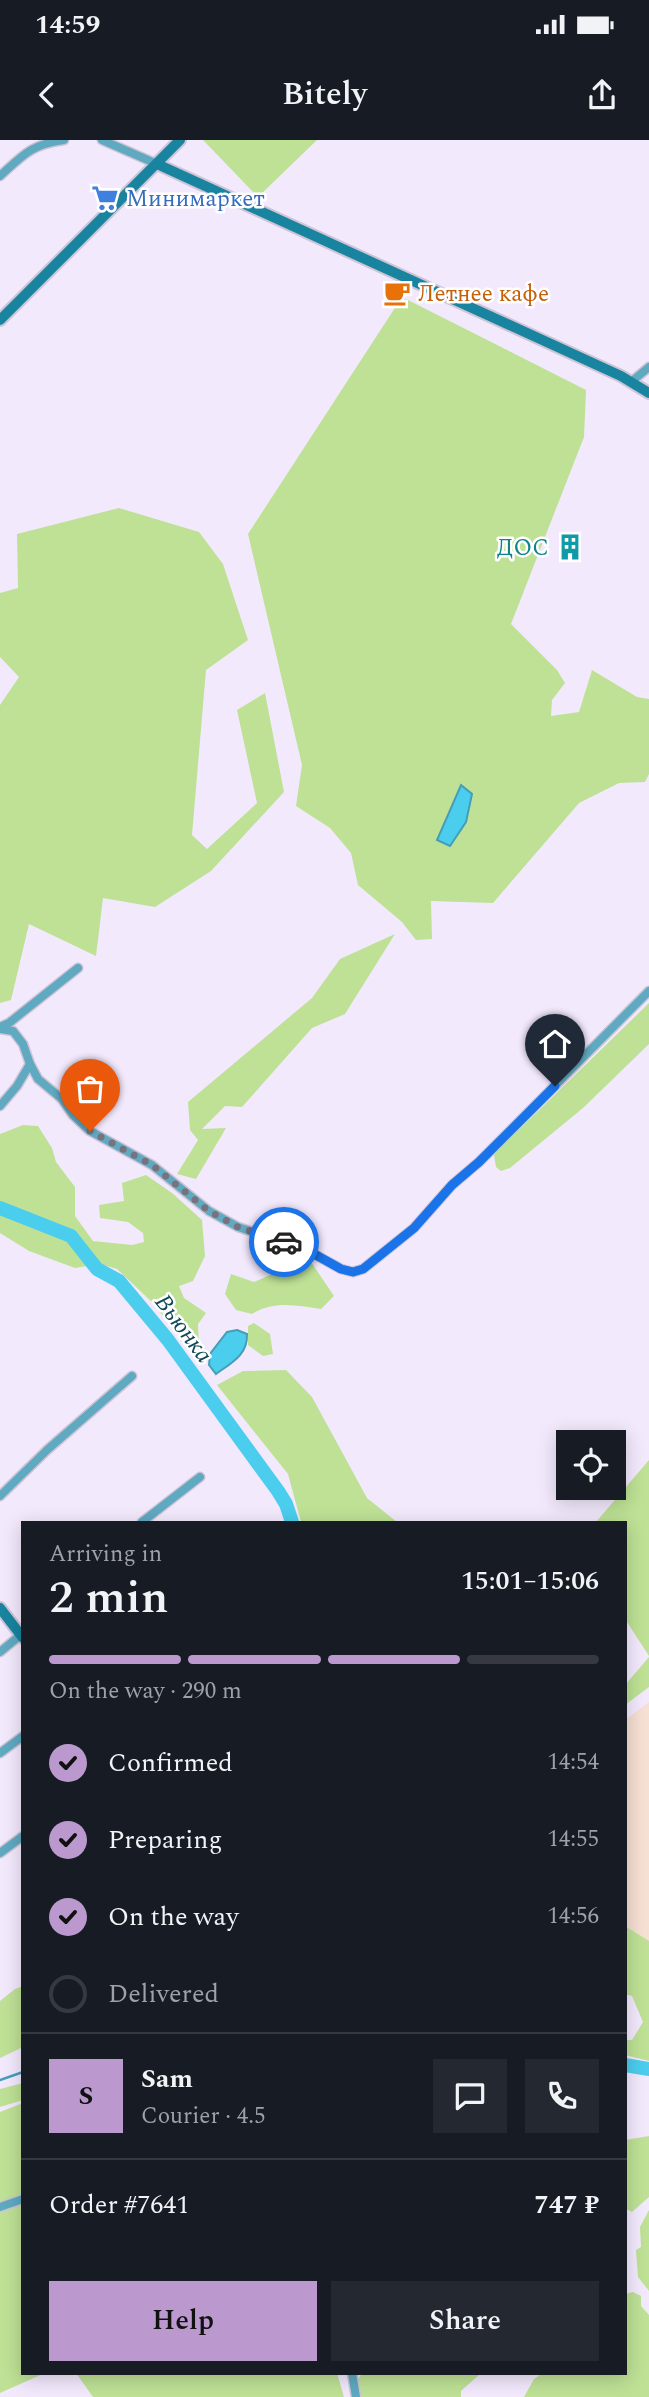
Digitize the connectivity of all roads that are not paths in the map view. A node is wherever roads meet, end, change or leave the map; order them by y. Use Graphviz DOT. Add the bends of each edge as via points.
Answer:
graph roads {
  1 [pos="64,140"];
  2 [pos="102,140"];
  3 [pos="180,140"];
  4 [pos="157,164"];
  5 [pos="0,176"];
  6 [pos="0,320"];
  7 [pos="649,367"];
  8 [pos="631,382"];
  9 [pos="649,393"];
  10 [pos="78,968"];
  11 [pos="649,991"];
  12 [pos="0,1028"];
  13 [pos="30,1064"];
  14 [pos="0,1106"];
  15 [pos="132,1376"];
  16 [pos="200,1477"];
  17 [pos="0,1496"];
  18 [pos="143,1521"];
  19 [pos="0,1608"];
  20 [pos="21,1634"];
  21 [pos="21,1636"];
  22 [pos="0,1652"];
  23 [pos="21,1737"];
  24 [pos="0,1753"];
  25 [pos="21,1841"];
  26 [pos="0,1853"];
  27 [pos="21,2200"];
  28 [pos="0,2207"];
  29 [pos="352,2375"];
  30 [pos="356,2397"];
  1 -- 5 [label="street" via="29,149"];
  2 -- 4 [label="street"];
  3 -- 4 [label="main road"];
  4 -- 6 [label="main road"];
  4 -- 8 [label="main road"];
  7 -- 8 [label="street"];
  8 -- 9 [label="main road"];
  10 -- 12 [label="street"];
  11 -- 13 [label="street" via="414,1228 353,1272 209,1211 152,1165 90,1131 38,1079"];
  12 -- 13 [label="street" via="13,1031"];
  13 -- 14 [label="street"];
  15 -- 17 [label="street"];
  16 -- 18 [label="street"];
  19 -- 20 [label="main road"];
  21 -- 22 [label="street"];
  23 -- 24 [label="street"];
  25 -- 26 [label="street"];
  27 -- 28 [label="street"];
  29 -- 30 [label="street"];
}
